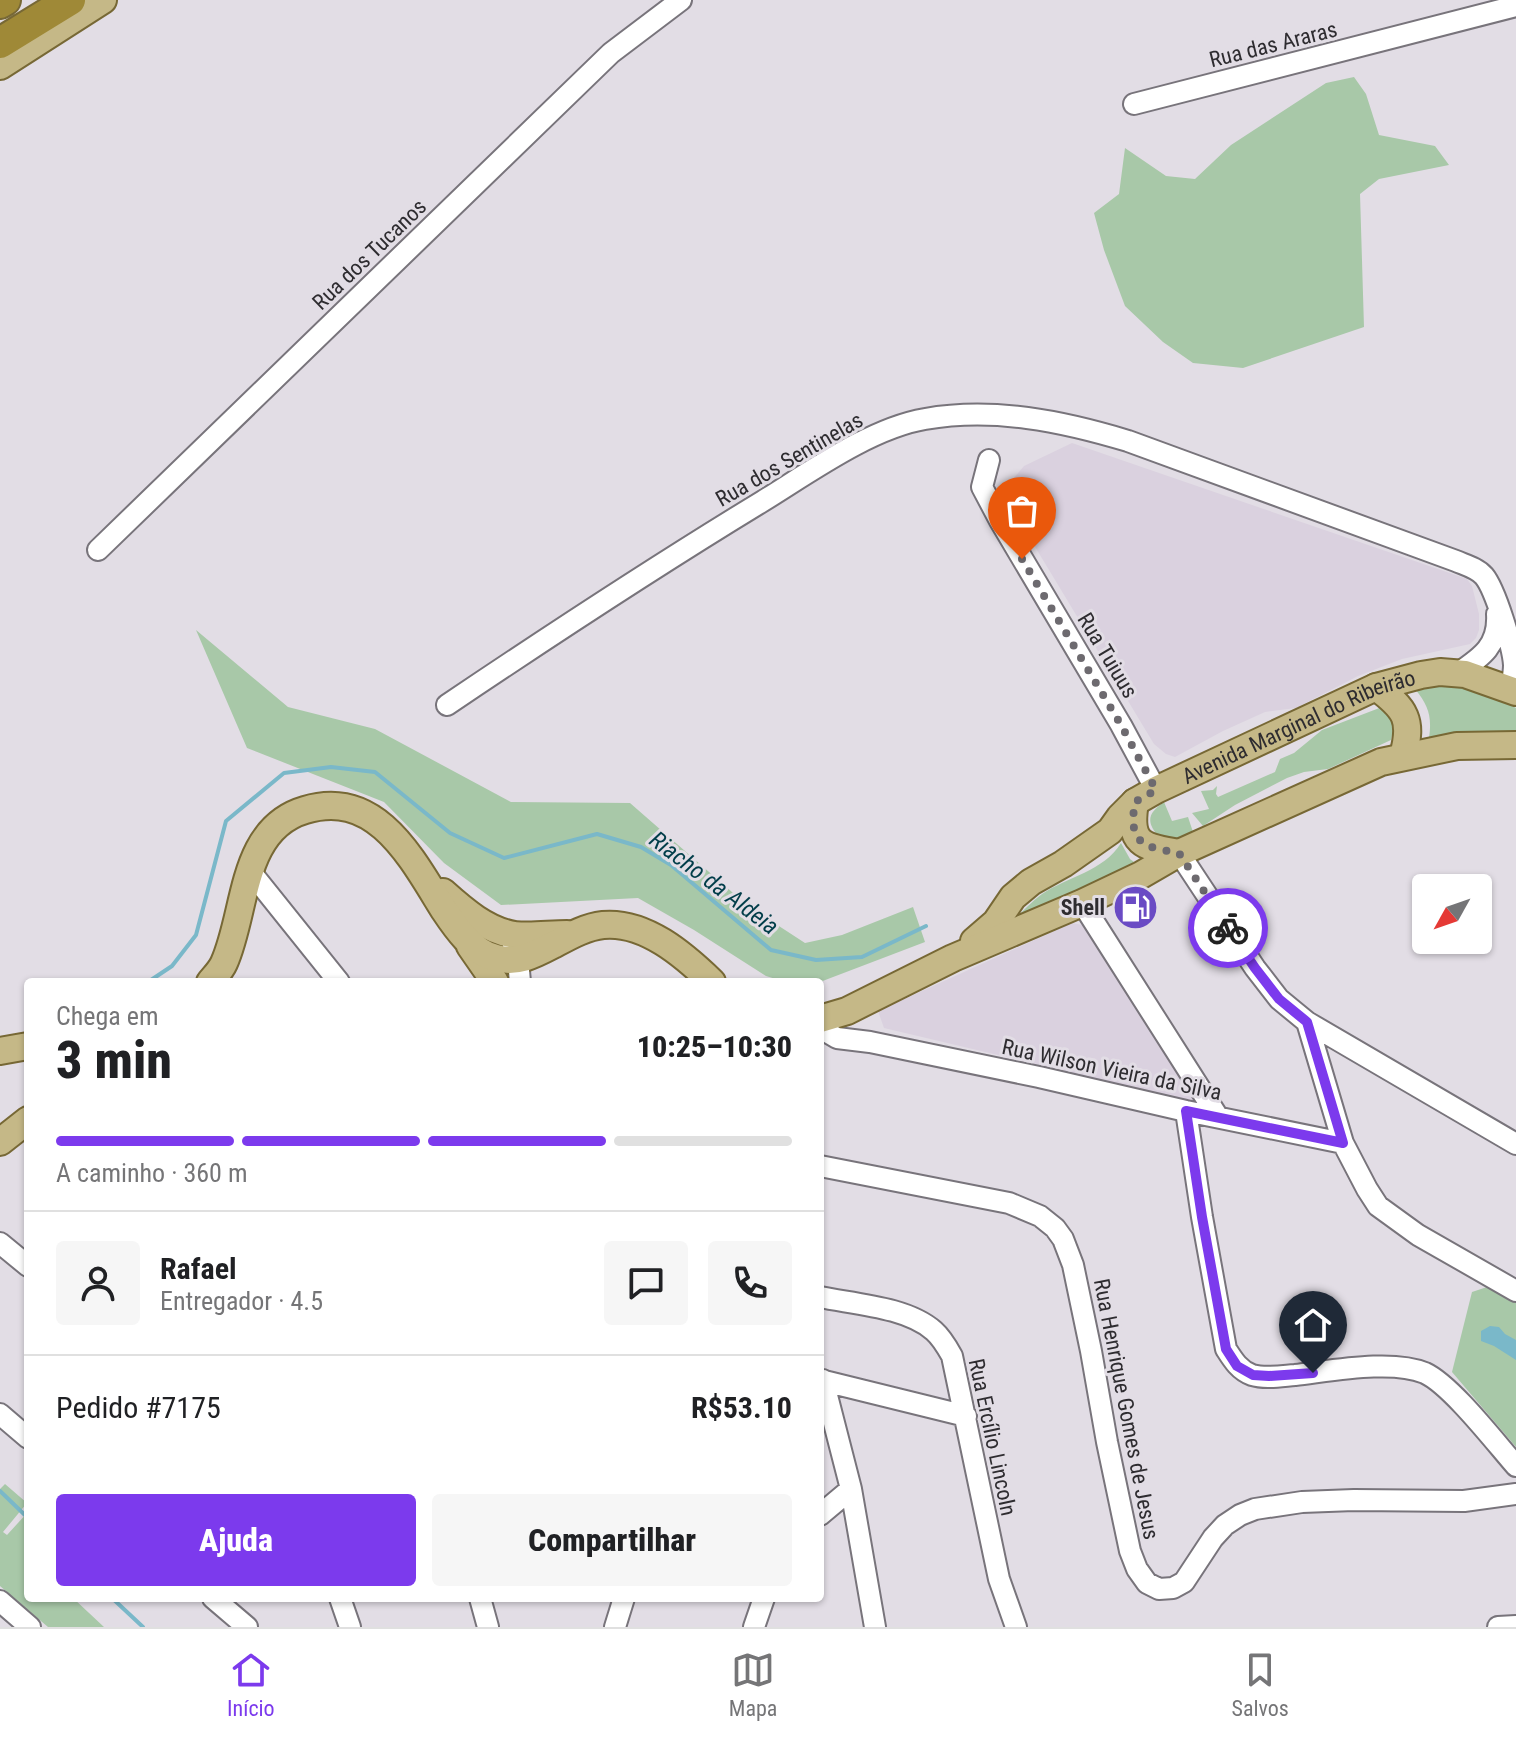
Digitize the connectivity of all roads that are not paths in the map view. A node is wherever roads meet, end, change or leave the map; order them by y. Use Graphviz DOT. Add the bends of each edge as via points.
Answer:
graph roads {
  1 [pos="70,0"];
  2 [pos="103,0"];
  3 [pos="681,0"];
  4 [pos="1516,6"];
  5 [pos="0,43"];
  6 [pos="0,66"];
  7 [pos="1134,104"];
  8 [pos="989,460"];
  9 [pos="98,550"];
  10 [pos="1496,602"];
  11 [pos="1458,673"];
  12 [pos="1376,687"];
  13 [pos="1514,691"];
  14 [pos="447,705"];
  15 [pos="1516,745"];
  16 [pos="1403,756"];
  17 [pos="1146,796"];
  18 [pos="1179,853"];
  19 [pos="418,869"];
  20 [pos="250,871"];
  21 [pos="1082,903"];
  22 [pos="507,933"];
  23 [pos="575,933"];
  24 [pos="953,958"];
  25 [pos="493,970"];
  26 [pos="514,975"];
  27 [pos="213,978"];
  28 [pos="336,978"];
  29 [pos="708,978"];
  30 [pos="847,1011"];
  31 [pos="824,1018"];
  32 [pos="1307,1022"];
  33 [pos="824,1030"];
  34 [pos="870,1042"];
  35 [pos="1186,1111"];
  36 [pos="1218,1117"];
  37 [pos="24,1123"];
  38 [pos="0,1142"];
  39 [pos="1343,1143"];
  40 [pos="1516,1144"];
  41 [pos="824,1167"];
  42 [pos="1516,1291"];
  43 [pos="824,1298"];
  44 [pos="824,1381"];
  45 [pos="824,1391"];
  46 [pos="0,1414"];
  47 [pos="966,1416"];
  48 [pos="24,1435"];
  49 [pos="1516,1466"];
  50 [pos="851,1489"];
  51 [pos="1516,1494"];
  52 [pos="824,1512"];
  53 [pos="0,1601"];
  54 [pos="218,1602"];
  55 [pos="341,1602"];
  56 [pos="481,1602"];
  57 [pos="623,1602"];
  58 [pos="763,1602"];
  59 [pos="1516,1626"];
  60 [pos="30,1627"];
  61 [pos="247,1627"];
  62 [pos="350,1627"];
  63 [pos="488,1627"];
  64 [pos="615,1627"];
  65 [pos="754,1627"];
  66 [pos="875,1627"];
  67 [pos="1016,1627"];
  68 [pos="1498,1627"];
  1 -- 5 [label="highway"];
  2 -- 6 [label="main road"];
  3 -- 9 [label="street, Rua dos Tucanos" via="611,53"];
  4 -- 7 [label="street, Rua das Araras"];
  8 -- 17 [label="street, Rua Tuiuus" via="982,487 1121,725"];
  10 -- 11 [label="street" via="1496,637"];
  10 -- 13 [label="street, Rua dos Sentinelas" via="1514,665"];
  10 -- 14 [label="street, Rua dos Sentinelas" via="1484,576 1456,561 1128,441 1029,418 923,419 830,460 663,562"];
  11 -- 12 [label="main road, Avenida Marginal do Ribeirão" via="1421,675"];
  11 -- 13 [label="main road, Avenida Marginal do Ribeirão"];
  12 -- 16 [label="main road" via="1406,716"];
  12 -- 17 [label="main road, Avenida Marginal do Ribeirão"];
  15 -- 16 [label="main road, Avenida Marginal do Ribeirão" via="1457,746"];
  16 -- 18 [label="main road, Avenida Marginal do Ribeirão"];
  17 -- 18 [label="main road" via="1132,820 1137,837 1149,848"];
  17 -- 24 [label="main road, Avenida Marginal do Ribeirão" via="1110,831 1013,897 996,922"];
  18 -- 21 [label="main road, Avenida Marginal do Ribeirão"];
  18 -- 32 [label="street" via="1255,968 1279,999"];
  19 -- 20 [label="main road" via="384,826 363,812 315,807 275,827"];
  19 -- 22 [label="main road" via="467,913"];
  19 -- 25 [label="main road" via="465,940"];
  20 -- 27 [label="main road" via="232,942"];
  20 -- 28 [label="street"];
  21 -- 24 [label="main road, Avenida Marginal do Ribeirão"];
  21 -- 36 [label="street"];
  22 -- 23 [label="main road"];
  22 -- 26 [label="street"];
  23 -- 26 [label="main road" via="539,952"];
  23 -- 29 [label="main road" via="601,925 643,932 667,944"];
  24 -- 30 [label="main road, Avenida Marginal do Ribeirão"];
  25 -- 26 [label="main road"];
  30 -- 31 [label="main road, Avenida Marginal do Ribeirão"];
  30 -- 34 [label="street"];
  32 -- 39 [label="street"];
  32 -- 40 [label="street"];
  33 -- 34 [label="street, Rua Wilson Vieira da Silva" via="837,1038"];
  34 -- 35 [label="street, Rua Wilson Vieira da Silva"];
  35 -- 36 [label="street, Rua Wilson Vieira da Silva"];
  35 -- 49 [label="street" via="1226,1349 1237,1366 1269,1376 1358,1368 1425,1373"];
  36 -- 39 [label="street, Rua Wilson Vieira da Silva"];
  37 -- 38 [label="main road"];
  39 -- 42 [label="street" via="1378,1206"];
  41 -- 51 [label="street, Rua Henrique Gomes de Jesus" via="1009,1203 1055,1228 1073,1265 1130,1551 1147,1583 1159,1589 1184,1582 1225,1525 1255,1509 1302,1502 1464,1501"];
  43 -- 47 [label="street, Rua Ercílio Lincoln" via="905,1314 932,1329 952,1356"];
  44 -- 47 [label="street"];
  45 -- 50 [label="street"];
  46 -- 48 [label="street"];
  47 -- 67 [label="street, Rua Ercílio Lincoln" via="999,1579"];
  50 -- 52 [label="street"];
  50 -- 66 [label="street"];
  53 -- 60 [label="street"];
  54 -- 61 [label="street"];
  55 -- 62 [label="street"];
  56 -- 63 [label="street"];
  57 -- 64 [label="street"];
  58 -- 65 [label="street"];
  59 -- 68 [label="street"];
}
